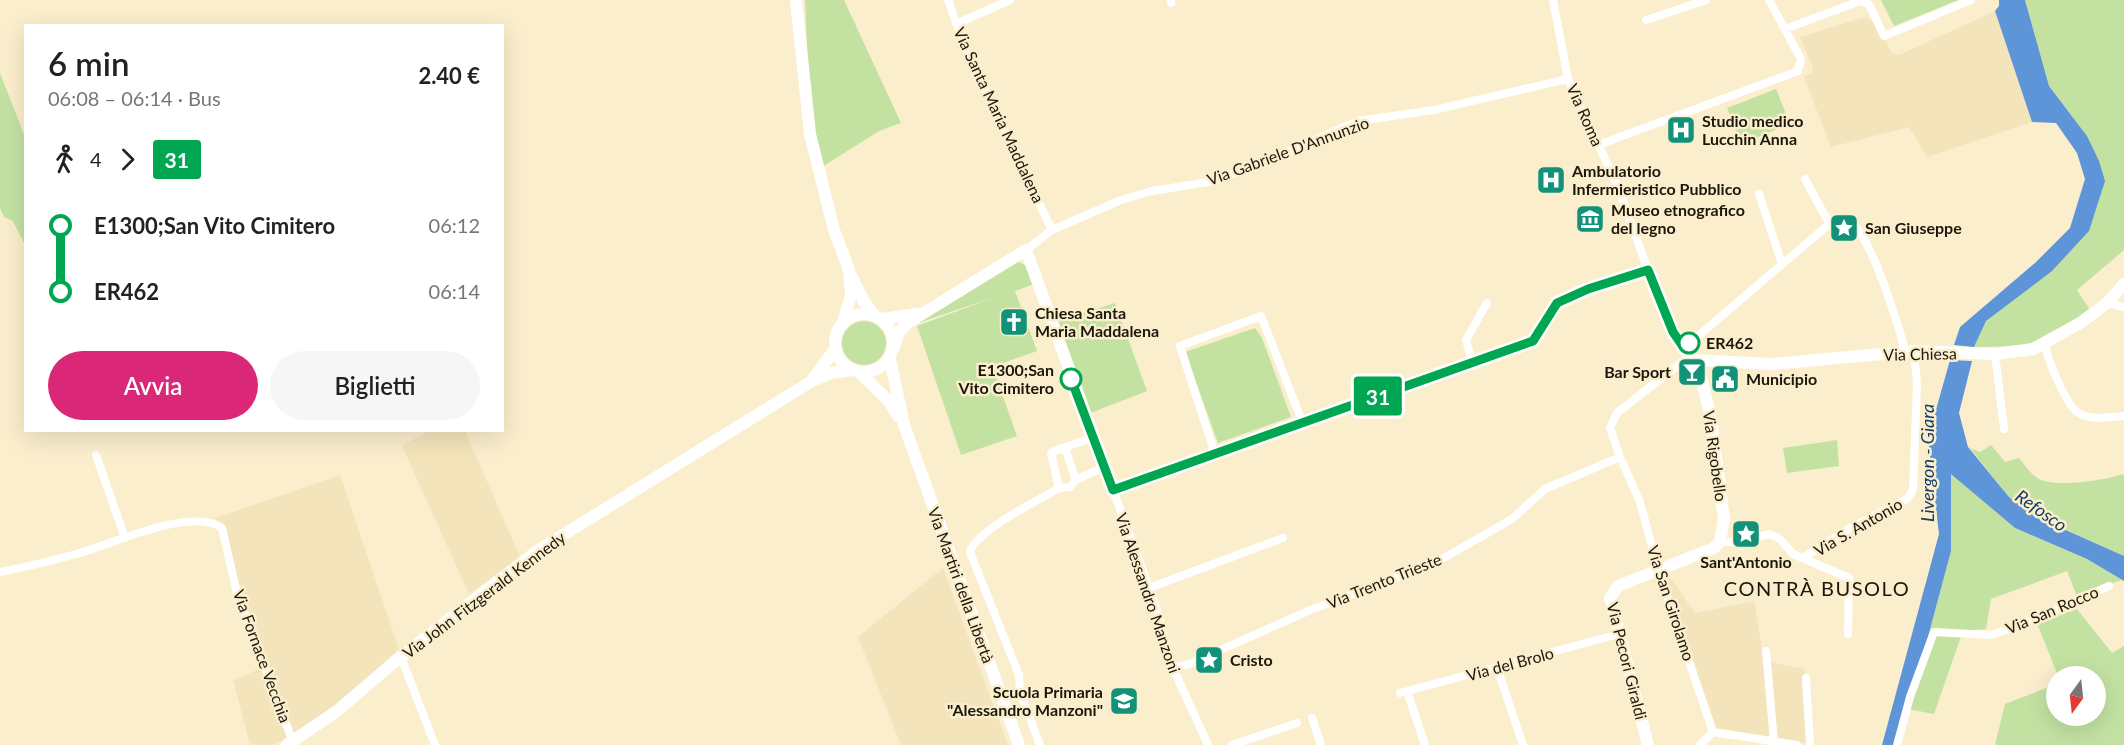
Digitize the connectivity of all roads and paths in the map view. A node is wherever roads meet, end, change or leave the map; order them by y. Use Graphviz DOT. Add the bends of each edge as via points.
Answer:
graph roads {
  1 [pos="796,0"];
  2 [pos="948,0"];
  3 [pos="1010,0"];
  4 [pos="1553,0"];
  5 [pos="1703,0"];
  6 [pos="1769,0"];
  7 [pos="1971,0"];
  8 [pos="1646,20"];
  9 [pos="956,24"];
  10 [pos="1785,29"];
  11 [pos="1568,79"];
  12 [pos="1598,145"];
  13 [pos="1805,179"];
  14 [pos="1759,194"];
  15 [pos="1830,225"];
  16 [pos="1052,230"];
  17 [pos="1026,250"];
  18 [pos="1782,264"];
  19 [pos="849,270"];
  20 [pos="1648,270"];
  21 [pos="2124,284"];
  22 [pos="1487,303"];
  23 [pos="2106,303"];
  24 [pos="2124,307"];
  25 [pos="927,311"];
  26 [pos="878,317"];
  27 [pos="843,323"];
  28 [pos="2045,345"];
  29 [pos="835,349"];
  30 [pos="892,352"];
  31 [pos="1910,352"];
  32 [pos="1995,354"];
  33 [pos="1689,355"];
  34 [pos="1472,361"];
  35 [pos="856,371"];
  36 [pos="812,381"];
  37 [pos="2124,416"];
  38 [pos="1302,421"];
  39 [pos="904,425"];
  40 [pos="2004,429"];
  41 [pos="1093,438"];
  42 [pos="1062,448"];
  43 [pos="1215,454"];
  44 [pos="96,455"];
  45 [pos="1620,457"];
  46 [pos="1104,467"];
  47 [pos="1076,480"];
  48 [pos="1059,488"];
  49 [pos="1113,490"];
  50 [pos="125,538"];
  51 [pos="1283,538"];
  52 [pos="1720,542"];
  53 [pos="1804,558"];
  54 [pos="1658,569"];
  55 [pos="0,572"];
  56 [pos="2109,586"];
  57 [pos="1149,588"];
  58 [pos="1619,634"];
  59 [pos="1848,634"];
  60 [pos="1766,651"];
  61 [pos="401,657"];
  62 [pos="1173,668"];
  63 [pos="1497,668"];
  64 [pos="1806,678"];
  65 [pos="1312,718"];
  66 [pos="1297,723"];
  67 [pos="1713,732"];
  68 [pos="290,743"];
  69 [pos="1772,743"];
  70 [pos="435,745"];
  71 [pos="1019,745"];
  72 [pos="1040,745"];
  73 [pos="1208,745"];
  74 [pos="1232,745"];
  75 [pos="1321,745"];
  76 [pos="1425,745"];
  77 [pos="1523,745"];
  78 [pos="1648,745"];
  79 [pos="1700,745"];
  80 [pos="1797,745"];
  81 [pos="1810,745"];
  82 [pos="1897,745"];
  1 -- 19 [label="main road" via="812,146"];
  2 -- 9 [label="street, Via Santa Maria Maddalena"];
  3 -- 9 [label="street"];
  4 -- 11 [label="street, Via Roma"];
  5 -- 8 [label="street"];
  6 -- 10 [label="street"];
  7 -- 10 [label="street" via="1884,36 1869,4 1860,1"];
  9 -- 16 [label="street, Via Santa Maria Maddalena"];
  10 -- 12 [label="street" via="1801,59 1798,71"];
  11 -- 12 [label="street, Via Roma"];
  11 -- 16 [label="street, Via Gabriele D'Annunzio" via="1434,110 1358,121 1209,182 1121,200"];
  12 -- 20 [label="street, Via Roma"];
  13 -- 15 [label="street"];
  14 -- 18 [label="street"];
  15 -- 18 [label="street"];
  15 -- 31 [label="street, Via S. Antonio" via="1839,220 1850,221 1858,228"];
  16 -- 17 [label="street, Via Gabriele D'Annunzio"];
  17 -- 25 [label="main road, Via Gabriele D'Annunzio"];
  17 -- 41 [label="main road, Via Alessandro Manzoni"];
  18 -- 33 [label="street"];
  19 -- 26 [label="main road" via="864,302"];
  19 -- 27 [label="main road" via="851,295"];
  20 -- 33 [label="main road, Via Roma" via="1673,332"];
  20 -- 34 [label="main road" via="1557,303 1533,341"];
  21 -- 23 [label="main road, Via Chiesa"];
  22 -- 34 [label="street" via="1466,340"];
  23 -- 24 [label="street"];
  23 -- 28 [label="main road, Via Chiesa"];
  25 -- 26 [label="main road, Via Gabriele D'Annunzio" via="900,318"];
  25 -- 30 [label="main road, Via Gabriele D'Annunzio" via="904,327"];
  26 -- 27 [label="main road" via="859,314"];
  26 -- 30 [label="main road" via="888,326"];
  27 -- 29 [label="main road"];
  28 -- 32 [label="main road, Via Chiesa"];
  28 -- 37 [label="street" via="2050,366 2076,412 2085,416"];
  29 -- 35 [label="main road" via="841,362"];
  29 -- 36 [label="main road, Via John Fitzgerald Kennedy"];
  30 -- 35 [label="main road" via="877,370"];
  30 -- 39 [label="main road, Via Martiri della Libertà" via="891,374"];
  31 -- 32 [label="main road, Via Chiesa"];
  31 -- 33 [label="main road, Via Chiesa" via="1772,364"];
  31 -- 53 [label="street, Via S. Antonio" via="1917,384 1913,490 1907,499 1852,527"];
  32 -- 40 [label="street"];
  33 -- 45 [label="street" via="1617,413 1610,428"];
  33 -- 52 [label="main road, Via Rigobello" via="1701,377 1711,418 1724,519"];
  34 -- 38 [label="main road"];
  35 -- 36 [label="main road, Via John Fitzgerald Kennedy" via="831,373"];
  35 -- 39 [label="main road, Via Martiri della Libertà" via="888,399"];
  36 -- 61 [label="main road, Via John Fitzgerald Kennedy" via="537,551"];
  38 -- 43 [label="main road"];
  38 -- 43 [label="street" via="1261,316 1180,346"];
  39 -- 71 [label="main road, Via Martiri della Libertà"];
  41 -- 42 [label="street"];
  41 -- 46 [label="main road, Via Alessandro Manzoni"];
  42 -- 47 [label="street"];
  42 -- 48 [label="street" via="1051,453"];
  43 -- 49 [label="main road"];
  44 -- 50 [label="street"];
  45 -- 54 [label="street, Via San Girolamo" via="1640,502"];
  45 -- 62 [label="street, Via Trento Trieste" via="1545,489 1512,519 1435,563"];
  46 -- 47 [label="street"];
  46 -- 49 [label="main road, Via Alessandro Manzoni"];
  47 -- 48 [label="street" via="1070,487"];
  48 -- 72 [label="street" via="984,533 972,544 970,552 1018,675 1020,692"];
  49 -- 57 [label="street, Via Alessandro Manzoni"];
  50 -- 55 [label="street, Via Fornace Vecchia"];
  50 -- 68 [label="street, Via Fornace Vecchia" via="203,521 222,528 237,593"];
  51 -- 57 [label="street"];
  52 -- 53 [label="street" via="1770,534 1793,554"];
  52 -- 54 [label="main road" via="1698,557"];
  53 -- 59 [label="street" via="1849,578"];
  54 -- 58 [label="main road, Via Pecori Giraldi" via="1614,590 1610,603"];
  54 -- 67 [label="street, Via San Girolamo"];
  56 -- 82 [label="street, Via San Rocco" via="1991,635 1934,632"];
  57 -- 62 [label="street, Via Alessandro Manzoni"];
  58 -- 63 [label="street, Via del Brolo"];
  58 -- 78 [label="main road, Via Pecori Giraldi"];
  60 -- 69 [label="street"];
  61 -- 68 [label="main road, Via John Fitzgerald Kennedy" via="337,711"];
  61 -- 70 [label="street"];
  62 -- 73 [label="street, Via Alessandro Manzoni"];
  63 -- 76 [label="street, Via del Brolo" via="1404,692"];
  63 -- 77 [label="street"];
  64 -- 81 [label="street"];
  65 -- 75 [label="street"];
  66 -- 74 [label="street"];
  67 -- 69 [label="street"];
  67 -- 79 [label="street"];
  69 -- 80 [label="street"];
}
